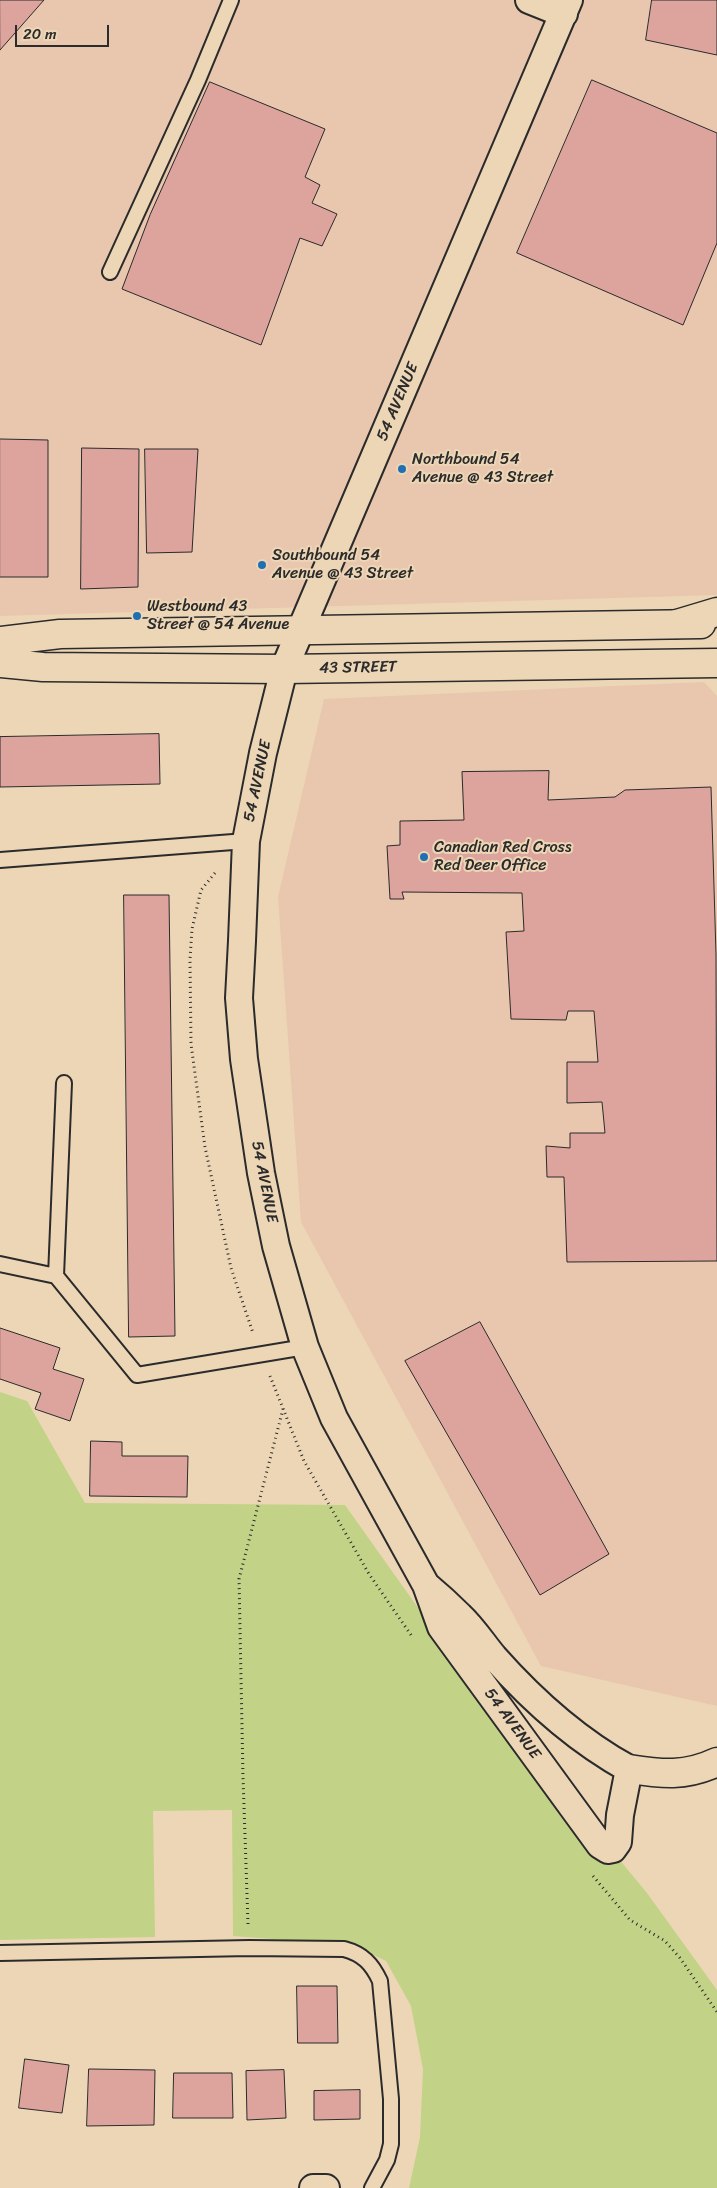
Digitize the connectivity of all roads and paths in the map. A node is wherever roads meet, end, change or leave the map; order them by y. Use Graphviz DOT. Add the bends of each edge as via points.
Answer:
graph roads {
  1 [pos="231,0"];
  2 [pos="529,0"];
  3 [pos="566,7"];
  4 [pos="110,272"];
  5 [pos="717,612"];
  6 [pos="717,623"];
  7 [pos="677,624"];
  8 [pos="301,629"];
  9 [pos="0,641"];
  10 [pos="0,662"];
  11 [pos="717,664"];
  12 [pos="284,669"];
  13 [pos="246,841"];
  14 [pos="0,860"];
  15 [pos="191,1044"];
  16 [pos="64,1083"];
  17 [pos="0,1264"];
  18 [pos="56,1276"];
  19 [pos="305,1347"];
  20 [pos="283,1408"];
  21 [pos="426,1585"];
  22 [pos="717,1762"];
  23 [pos="629,1769"];
  24 [pos="665,1941"];
  25 [pos="249,1948"];
  26 [pos="0,1953"];
  27 [pos="717,2012"];
  28 [pos="313,2188"];
  29 [pos="326,2188"];
  30 [pos="372,2188"];
  1 -- 4 [label="lane"];
  2 -- 3 [label="street"];
  3 -- 8 [label="street, 54 AVENUE"];
  5 -- 7 [label="street"];
  6 -- 7 [label="street"];
  7 -- 8 [label="street"];
  8 -- 9 [label="street" via="60,634"];
  8 -- 12 [label="street, 54 AVENUE"];
  10 -- 12 [label="street, 43 STREET" via="43,667"];
  11 -- 12 [label="street, 43 STREET"];
  12 -- 13 [label="street, 54 AVENUE"];
  13 -- 14 [label="lane"];
  13 -- 15 [label="path" via="201,890 196,907 190,959"];
  13 -- 19 [label="street, 54 AVENUE" via="239,998 244,1058 261,1173 276,1246"];
  16 -- 18 [label="lane"];
  17 -- 18 [label="lane"];
  18 -- 19 [label="lane" via="137,1375"];
  19 -- 21 [label="street, 54 AVENUE" via="334,1418"];
  20 -- 25 [label="path" via="239,1580"];
  21 -- 23 [label="street, 54 AVENUE" via="461,1617 495,1658 543,1706 604,1756"];
  21 -- 23 [label="street, 54 AVENUE" via="441,1627 600,1845 608,1850 618,1842"];
  22 -- 23 [label="street" via="685,1773 663,1774"];
  24 -- 27 [label="path"];
  25 -- 26 [label="lane"];
  25 -- 30 [label="lane" via="358,1952 373,1967 380,1981 391,2099 391,2144 387,2160"];
  28 -- 29 [label="street"];
}
